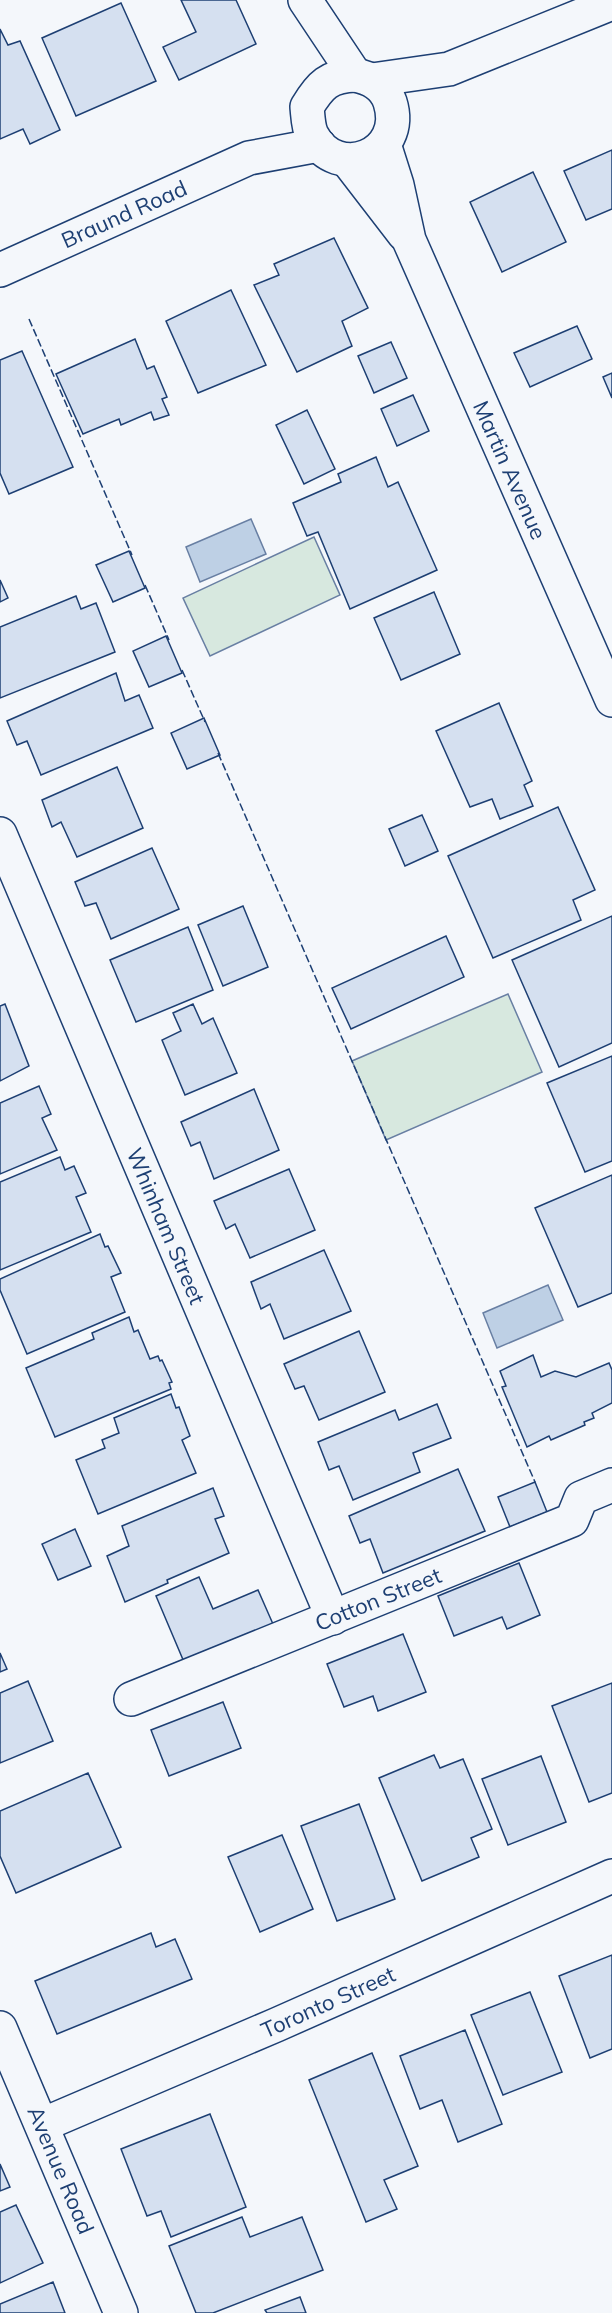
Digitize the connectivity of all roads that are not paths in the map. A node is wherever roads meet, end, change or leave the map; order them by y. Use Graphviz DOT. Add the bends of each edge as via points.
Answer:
graph roads {
  1 [pos="299,0"];
  2 [pos="305,0"];
  3 [pos="612,3"];
  4 [pos="449,69"];
  5 [pos="352,79"];
  6 [pos="308,107"];
  7 [pos="389,133"];
  8 [pos="333,152"];
  9 [pos="249,158"];
  10 [pos="409,240"];
  11 [pos="0,270"];
  12 [pos="612,700"];
  13 [pos="0,834"];
  14 [pos="612,1485"];
  15 [pos="333,1618"];
  16 [pos="131,1699"];
  17 [pos="612,1876"];
  18 [pos="0,2028"];
  19 [pos="42,2125"];
  20 [pos="121,2313"];
  1 -- 5 [label="street"];
  2 -- 5 [label="street"];
  3 -- 4 [label="street"];
  4 -- 5 [label="street"];
  4 -- 7 [label="street"];
  5 -- 6 [label="street" via="320,88"];
  5 -- 7 [label="street" via="382,88 389,98 393,110"];
  6 -- 8 [label="street" via="312,133"];
  6 -- 9 [label="street, Braund Road"];
  7 -- 8 [label="street" via="374,153 361,159"];
  7 -- 10 [label="street, Martin Avenue"];
  8 -- 9 [label="street, Braund Road"];
  8 -- 10 [label="street, Martin Avenue"];
  9 -- 11 [label="street, Braund Road"];
  10 -- 12 [label="street, Martin Avenue"];
  13 -- 15 [label="street, Whinham Street"];
  14 -- 15 [label="street, Cotton Street" via="581,1498 572,1520"];
  15 -- 16 [label="street, Cotton Street"];
  17 -- 19 [label="street, Toronto Street"];
  18 -- 19 [label="street, Avenue Road"];
  19 -- 20 [label="street, Avenue Road"];
}
